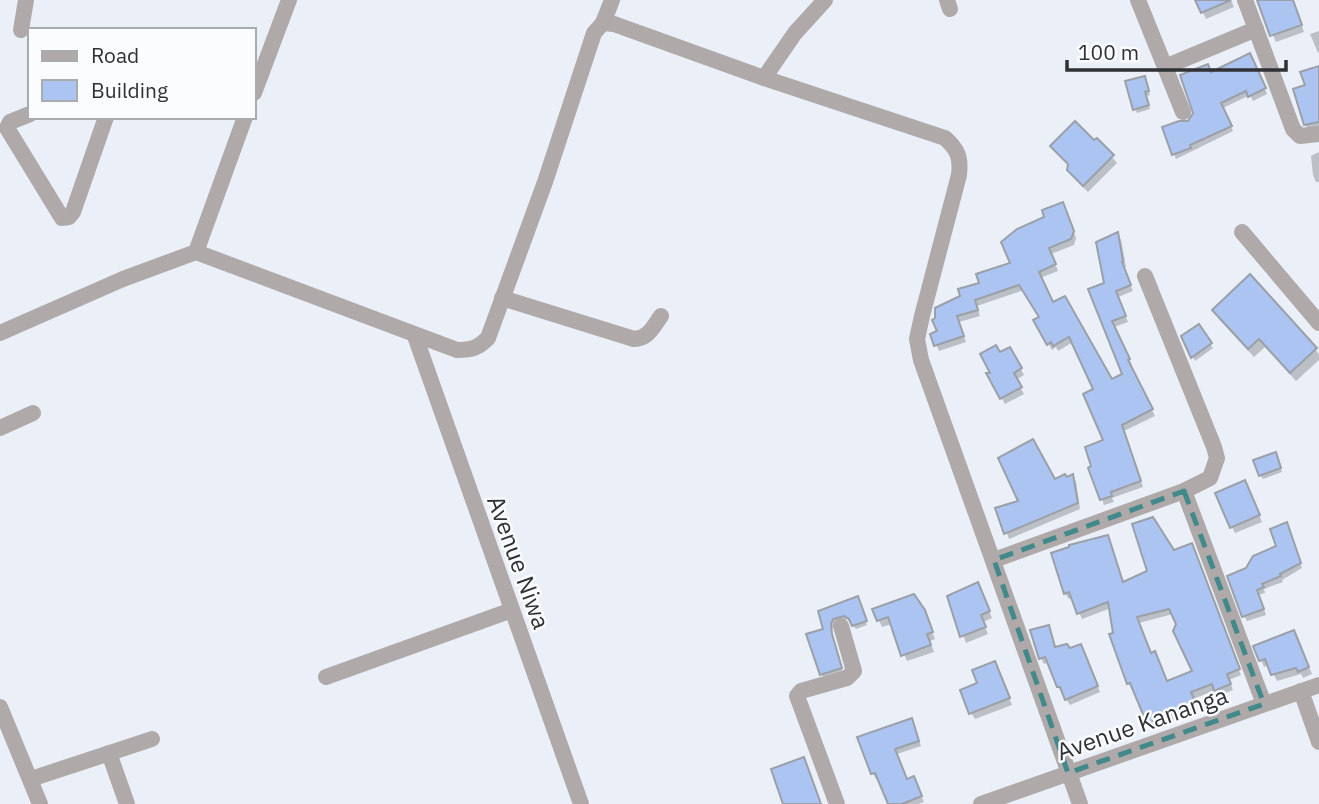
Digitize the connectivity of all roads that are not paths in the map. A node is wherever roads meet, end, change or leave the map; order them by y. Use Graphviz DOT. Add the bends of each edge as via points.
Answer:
graph roads {
  1 [pos="26,0"];
  2 [pos="289,0"];
  3 [pos="612,0"];
  4 [pos="825,0"];
  5 [pos="1138,0"];
  6 [pos="1245,0"];
  7 [pos="603,23"];
  8 [pos="1256,29"];
  9 [pos="21,30"];
  10 [pos="1165,66"];
  11 [pos="764,79"];
  12 [pos="256,88"];
  13 [pos="1183,112"];
  14 [pos="28,115"];
  15 [pos="105,119"];
  16 [pos="244,119"];
  17 [pos="1319,134"];
  18 [pos="1242,232"];
  19 [pos="196,252"];
  20 [pos="1145,276"];
  21 [pos="502,298"];
  22 [pos="661,316"];
  23 [pos="1319,323"];
  24 [pos="0,333"];
  25 [pos="415,336"];
  26 [pos="33,413"];
  27 [pos="0,428"];
  28 [pos="1184,491"];
  29 [pos="994,560"];
  30 [pos="512,610"];
  31 [pos="841,625"];
  32 [pos="326,677"];
  33 [pos="1319,685"];
  34 [pos="1301,691"];
  35 [pos="1264,704"];
  36 [pos="1,710"];
  37 [pos="152,739"];
  38 [pos="1319,742"];
  39 [pos="109,753"];
  40 [pos="1068,773"];
  41 [pos="31,779"];
  42 [pos="40,804"];
  43 [pos="127,804"];
  44 [pos="582,804"];
  45 [pos="837,804"];
  46 [pos="981,804"];
  47 [pos="1080,804"];
  1 -- 9 [label="street"];
  2 -- 12 [label="street"];
  3 -- 7 [label="street"];
  4 -- 11 [label="street" via="795,33"];
  5 -- 10 [label="street"];
  6 -- 8 [label="street"];
  7 -- 11 [label="street"];
  7 -- 21 [label="street" via="594,33"];
  8 -- 10 [label="street"];
  8 -- 17 [label="street" via="1293,129 1300,136"];
  10 -- 13 [label="street"];
  11 -- 29 [label="street" via="945,138 956,148 959,175 918,339 920,360"];
  14 -- 15 [label="street" via="7,128 62,218 73,212"];
  16 -- 19 [label="street"];
  18 -- 23 [label="street"];
  19 -- 24 [label="street"];
  19 -- 25 [label="street"];
  20 -- 28 [label="street" via="1217,458 1210,478"];
  21 -- 22 [label="street" via="634,339 648,335"];
  21 -- 25 [label="street" via="488,338 472,350 457,350"];
  25 -- 30 [label="street, Avenue Niwa"];
  26 -- 27 [label="street"];
  28 -- 29 [label="street"];
  28 -- 35 [label="street"];
  29 -- 40 [label="street"];
  30 -- 32 [label="street"];
  30 -- 44 [label="street, Avenue Niwa"];
  31 -- 45 [label="street" via="854,671 847,678 797,696"];
  33 -- 34 [label="street, Avenue Kananga"];
  34 -- 35 [label="street, Avenue Kananga"];
  34 -- 38 [label="street"];
  35 -- 40 [label="street, Avenue Kananga"];
  36 -- 41 [label="street"];
  37 -- 39 [label="street"];
  39 -- 41 [label="street"];
  39 -- 43 [label="street"];
  40 -- 46 [label="street, Avenue Kananga"];
  40 -- 47 [label="street"];
  41 -- 42 [label="street"];
}
